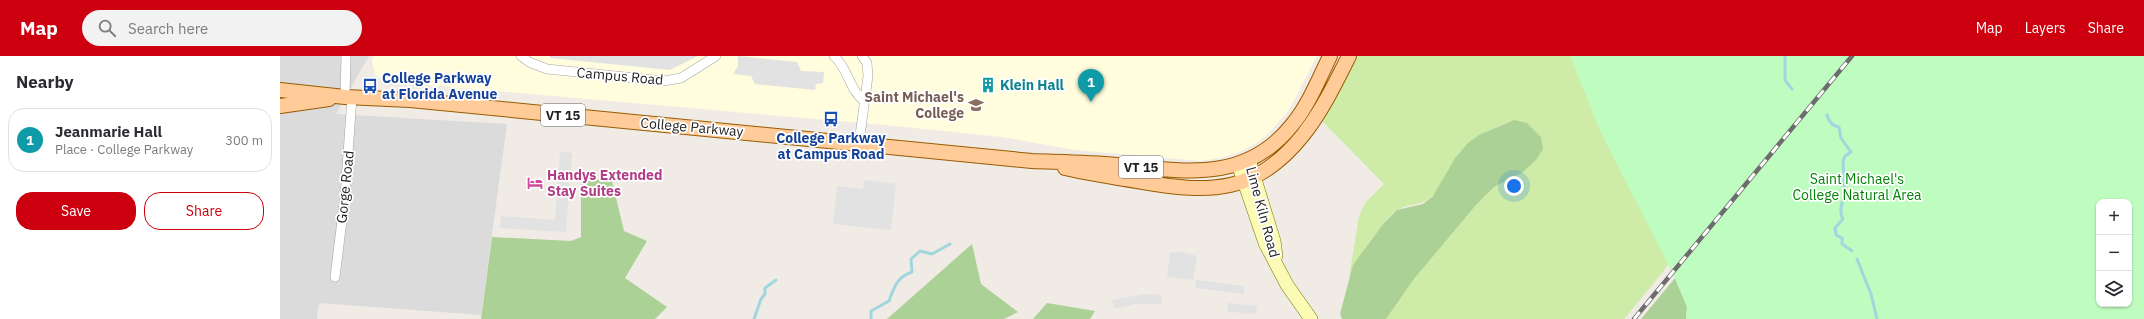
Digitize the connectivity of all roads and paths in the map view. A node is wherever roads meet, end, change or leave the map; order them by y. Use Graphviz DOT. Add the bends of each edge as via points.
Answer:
graph roads {
  1 [pos="346,56"];
  2 [pos="521,56"];
  3 [pos="716,56"];
  4 [pos="834,56"];
  5 [pos="862,56"];
  6 [pos="1330,56"];
  7 [pos="1349,56"];
  8 [pos="280,90"];
  9 [pos="348,97"];
  10 [pos="863,100"];
  11 [pos="280,106"];
  12 [pos="859,143"];
  13 [pos="1032,161"];
  14 [pos="1244,162"];
  15 [pos="1249,179"];
  16 [pos="335,277"];
  17 [pos="1311,319"];
  1 -- 9 [label="street, Gorge Road"];
  2 -- 3 [label="street, Campus Road" via="547,69 664,81 681,78"];
  4 -- 10 [label="street"];
  5 -- 10 [label="street" via="867,63 868,76"];
  6 -- 14 [label="main road, College Parkway / VT 15" via="1292,125 1262,153"];
  7 -- 15 [label="main road, College Parkway / VT 15" via="1304,134 1282,157"];
  8 -- 9 [label="main road, VT 15"];
  9 -- 11 [label="main road, VT 15"];
  9 -- 12 [label="main road, College Parkway / VT 15" via="410,100"];
  9 -- 16 [label="street, Gorge Road" via="346,180"];
  10 -- 12 [label="street"];
  12 -- 13 [label="main road, College Parkway / VT 15"];
  13 -- 14 [label="main road, College Parkway / VT 15" via="1092,162 1194,171 1217,169"];
  13 -- 15 [label="main road, College Parkway / VT 15" via="1178,188 1211,189"];
  14 -- 15 [label="main road, Lime Kiln Road"];
  15 -- 17 [label="main road, Lime Kiln Road" via="1265,243 1294,295"];
}
